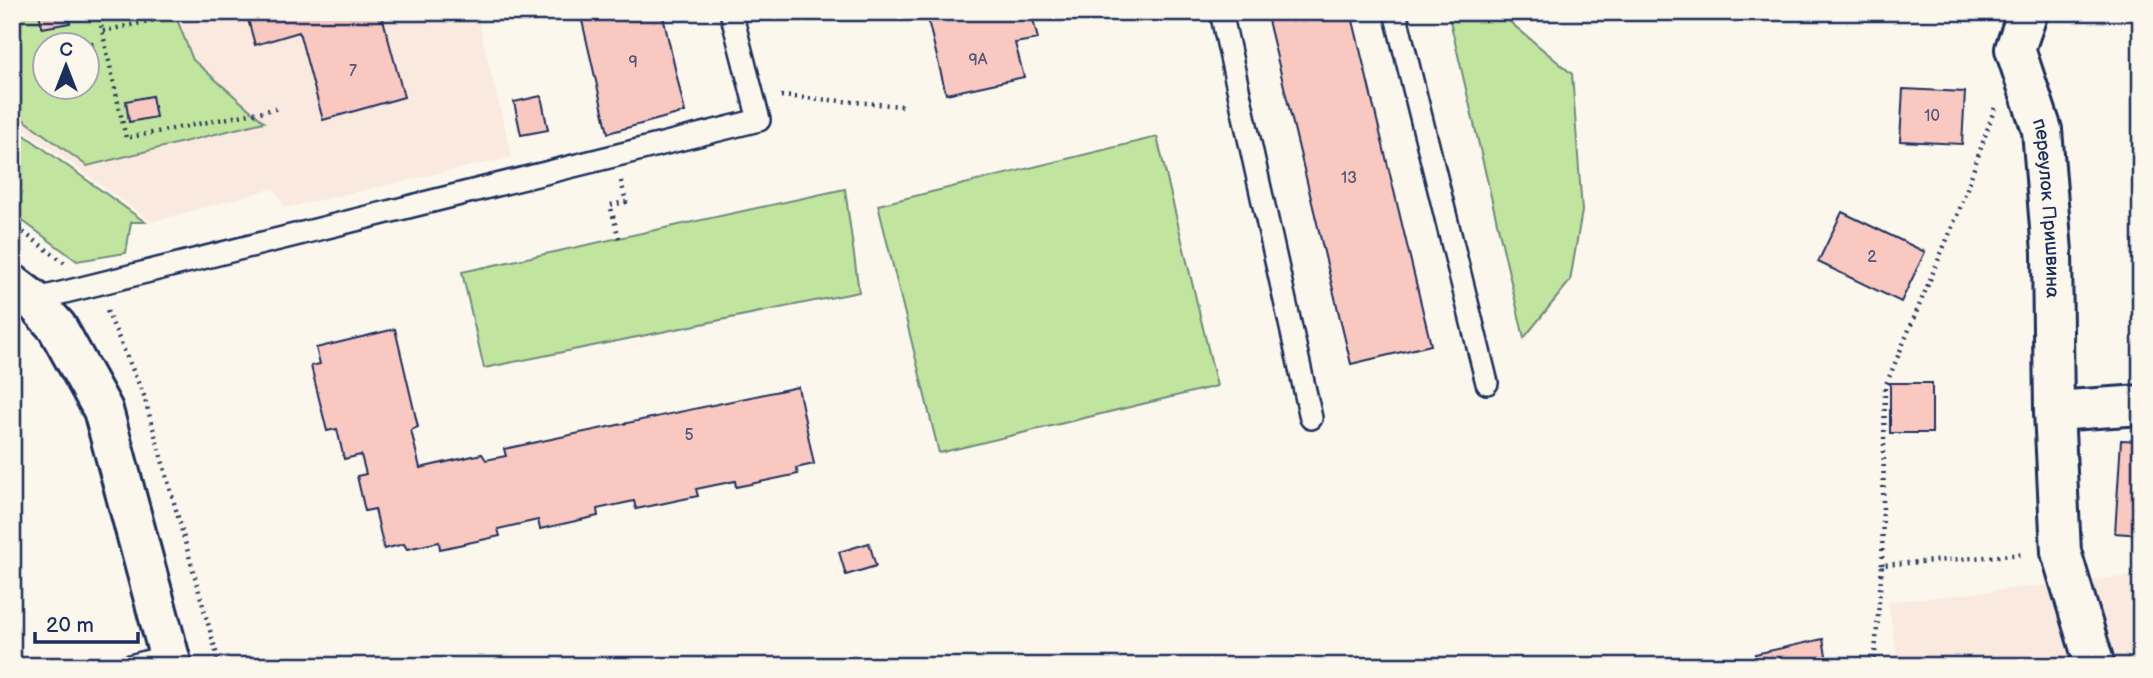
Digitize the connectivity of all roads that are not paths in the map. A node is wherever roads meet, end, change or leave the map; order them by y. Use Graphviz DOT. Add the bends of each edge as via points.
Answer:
graph roads {
  1 [pos="732,12"];
  2 [pos="1221,12"];
  3 [pos="1395,12"];
  4 [pos="2028,12"];
  5 [pos="34,304"];
  6 [pos="1487,383"];
  7 [pos="2141,405"];
  8 [pos="2054,411"];
  9 [pos="1311,418"];
  10 [pos="170,661"];
  11 [pos="130,666"];
  12 [pos="2095,666"];
  1 -- 5 [label="lane" via="760,120"];
  2 -- 9 [label="lane"];
  3 -- 6 [label="lane"];
  4 -- 8 [label="street, переулок Пришвина" via="2015,49 2042,130 2052,252"];
  5 -- 10 [label="street" via="103,410"];
  7 -- 8 [label="street"];
  8 -- 12 [label="street, переулок Пришвина" via="2061,552"];
  10 -- 11 [label="lane"];
}
